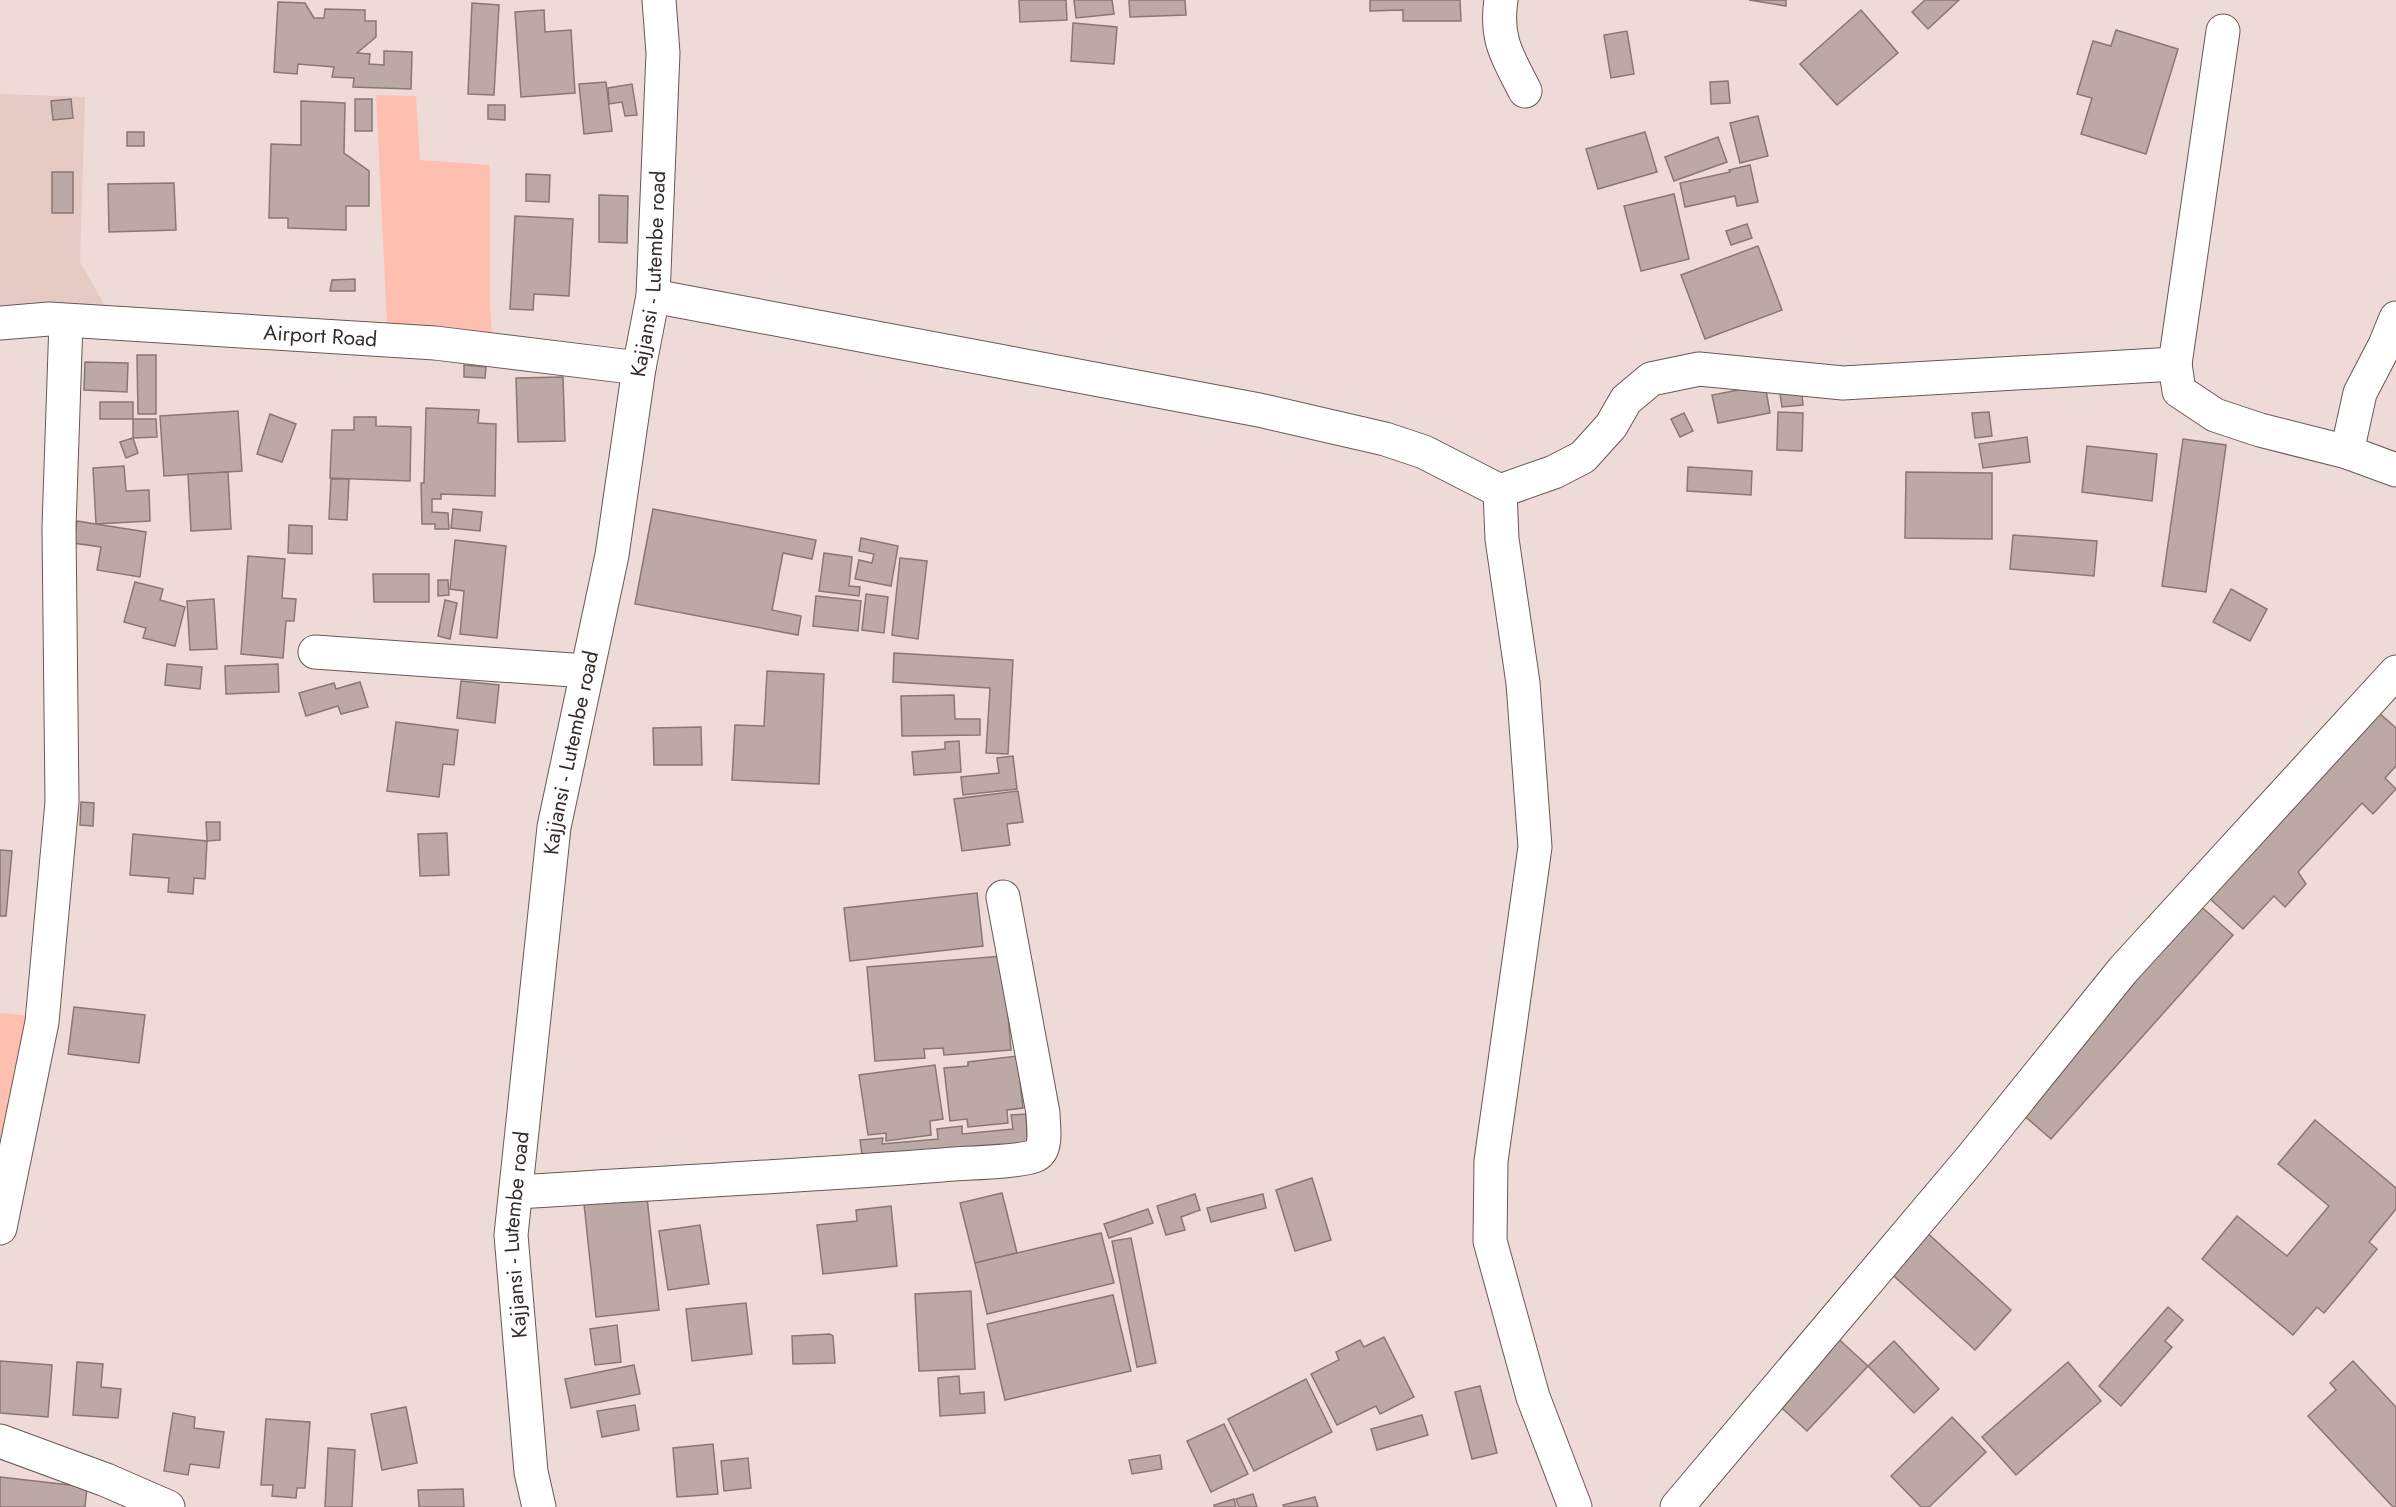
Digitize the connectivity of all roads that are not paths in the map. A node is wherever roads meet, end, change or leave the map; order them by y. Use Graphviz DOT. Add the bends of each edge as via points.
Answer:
graph roads {
  1 [pos="659,0"];
  2 [pos="1501,0"];
  3 [pos="2223,31"];
  4 [pos="1525,91"];
  5 [pos="653,296"];
  6 [pos="2396,318"];
  7 [pos="66,321"];
  8 [pos="0,323"];
  9 [pos="2175,364"];
  10 [pos="639,368"];
  11 [pos="2347,452"];
  12 [pos="2396,470"];
  13 [pos="1500,492"];
  14 [pos="315,652"];
  15 [pos="587,671"];
  16 [pos="2396,672"];
  17 [pos="1003,897"];
  18 [pos="516,1192"];
  19 [pos="0,1228"];
  20 [pos="0,1441"];
  21 [pos="168,1507"];
  22 [pos="539,1507"];
  23 [pos="1575,1507"];
  24 [pos="1677,1507"];
  1 -- 5 [label="street, Kajjansi - Lutembe road" via="663,53"];
  2 -- 4 [label="street" via="1501,43"];
  3 -- 9 [label="street"];
  5 -- 10 [label="street, Kajjansi - Lutembe road"];
  5 -- 13 [label="street" via="1259,410 1385,439 1424,452"];
  6 -- 11 [label="street" via="2360,393"];
  7 -- 8 [label="street, Airport Road"];
  7 -- 10 [label="street, Airport Road" via="435,343"];
  7 -- 19 [label="street" via="59,527 62,802 42,1022"];
  9 -- 11 [label="street" via="2179,391 2216,415"];
  9 -- 13 [label="street" via="1842,384 1699,369 1651,379 1626,400 1611,426 1582,457"];
  10 -- 15 [label="street, Kajjansi - Lutembe road" via="612,555"];
  11 -- 12 [label="street"];
  13 -- 23 [label="street" via="1502,539 1523,683 1535,847 1491,1161 1490,1241 1533,1397"];
  14 -- 15 [label="street"];
  15 -- 18 [label="street, Kajjansi - Lutembe road" via="554,827"];
  16 -- 24 [label="street" via="2123,970"];
  17 -- 18 [label="street" via="1043,1113 1043,1148 1039,1154 925,1166"];
  18 -- 22 [label="street, Kajjansi - Lutembe road" via="512,1235 531,1472"];
  20 -- 21 [label="street"];
}
